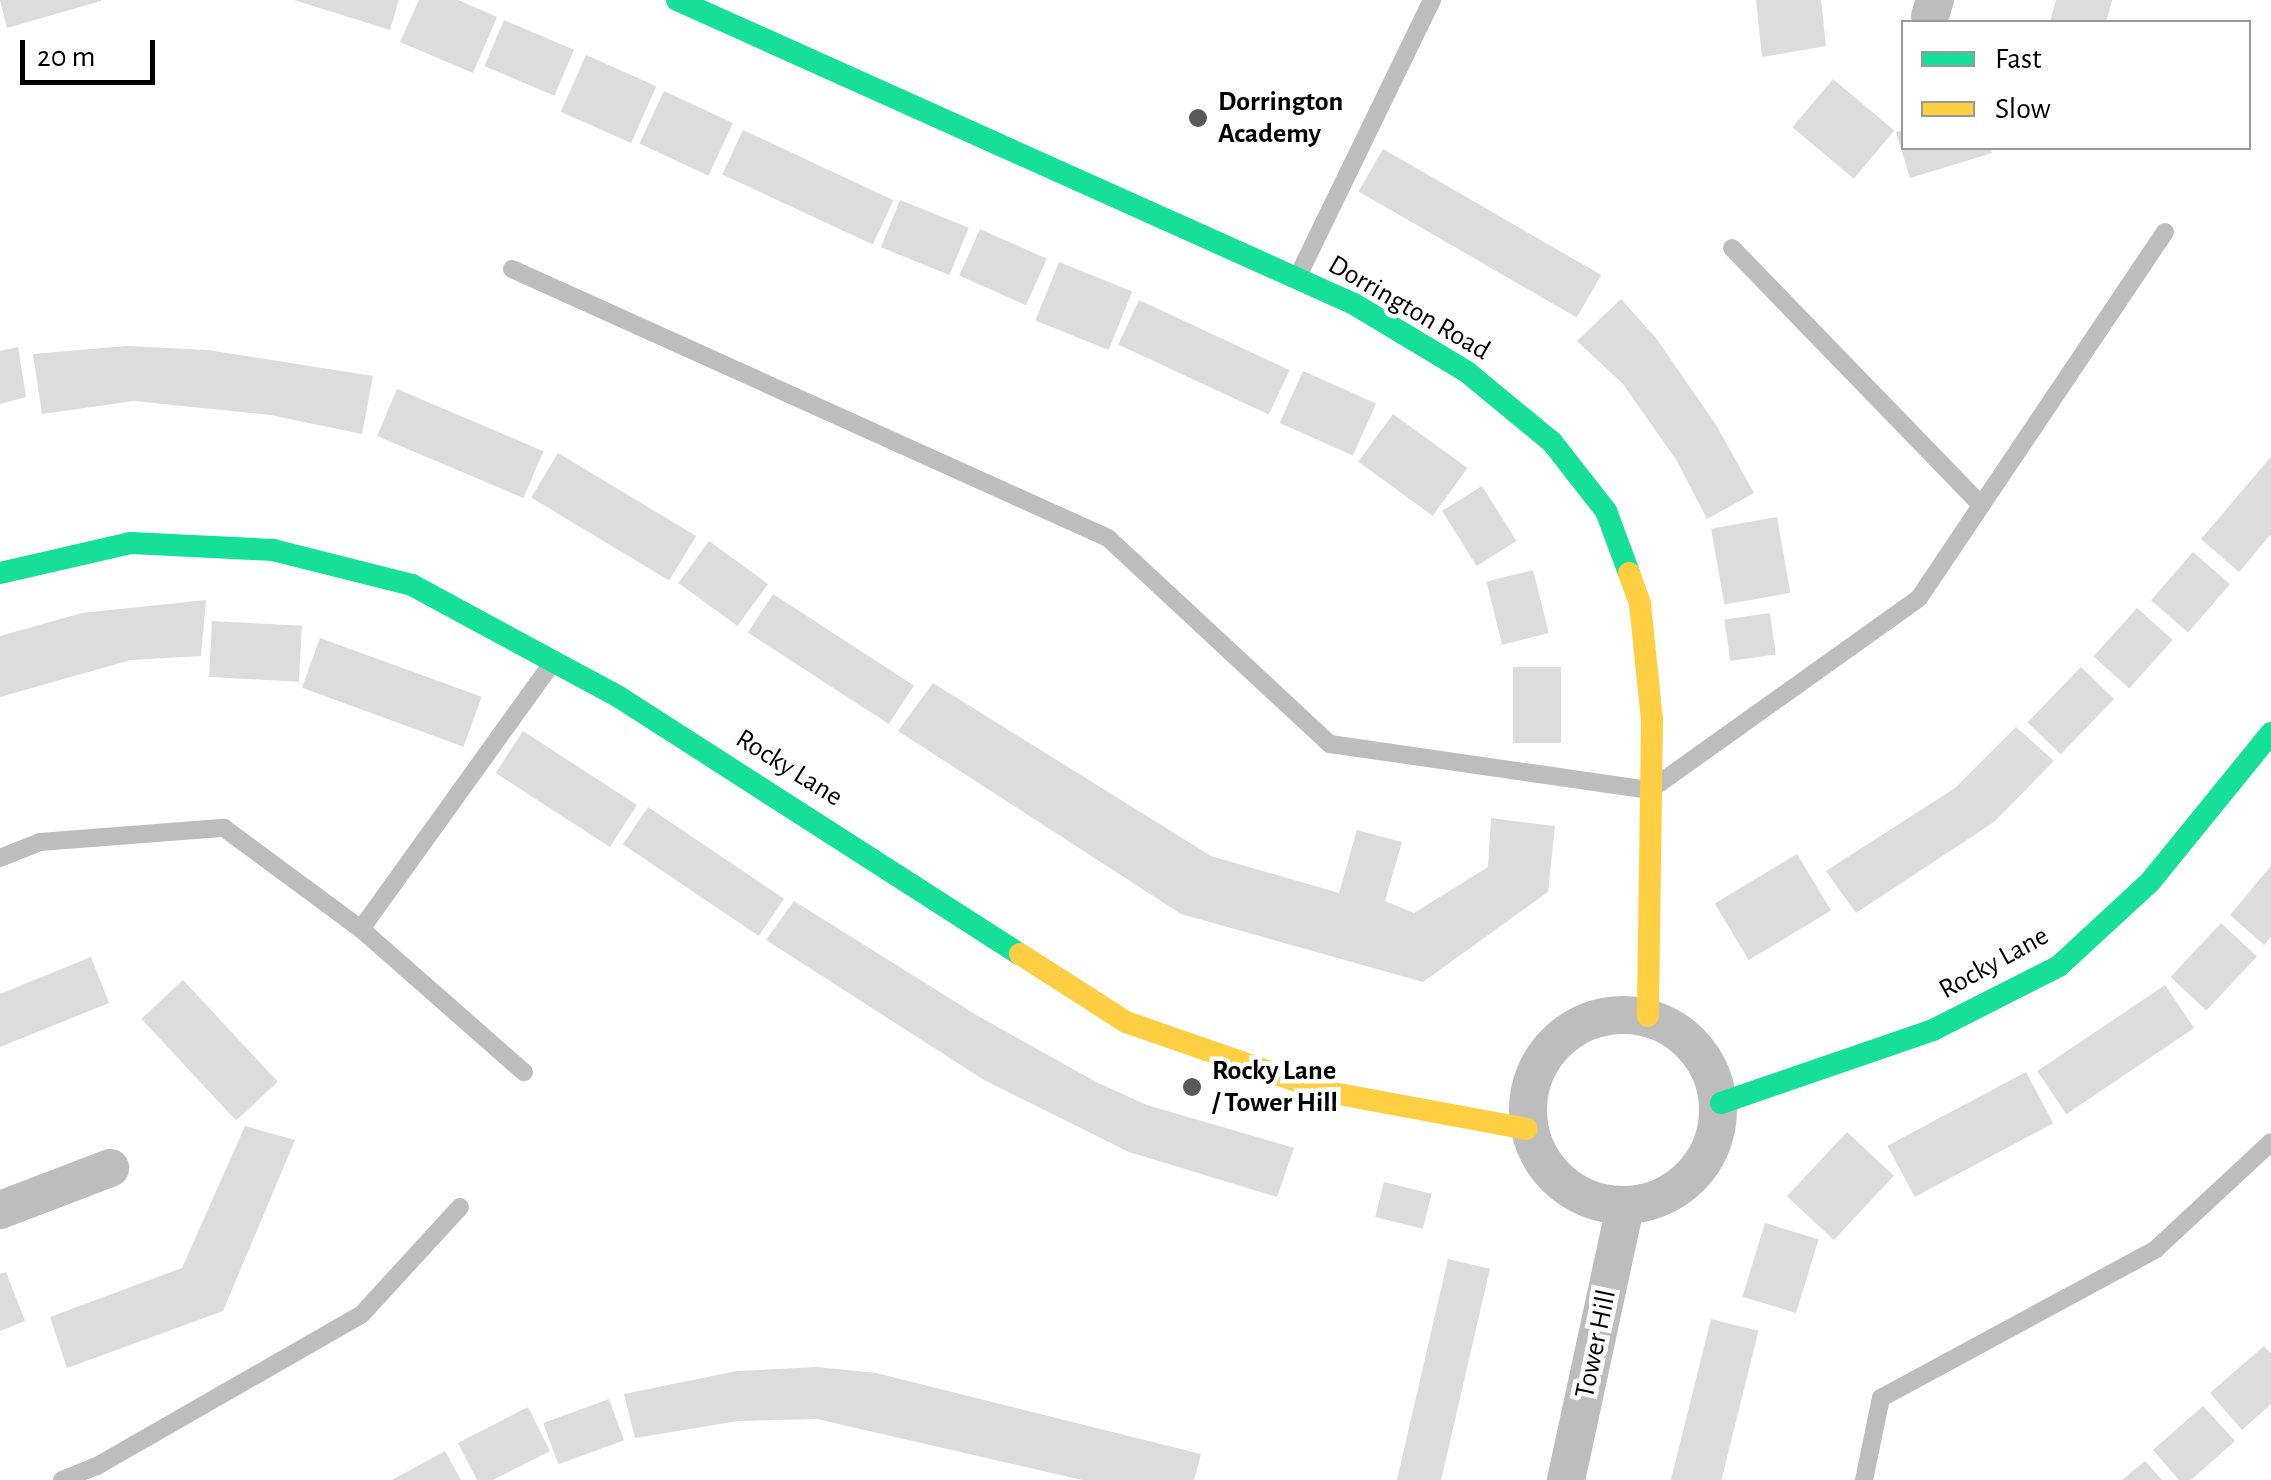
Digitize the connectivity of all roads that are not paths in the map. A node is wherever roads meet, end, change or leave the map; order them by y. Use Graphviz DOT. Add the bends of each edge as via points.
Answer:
graph roads {
  1 [pos="677,0"];
  2 [pos="1432,0"];
  3 [pos="2165,232"];
  4 [pos="1732,248"];
  5 [pos="512,270"];
  6 [pos="1297,279"];
  7 [pos="1981,504"];
  8 [pos="0,573"];
  9 [pos="553,662"];
  10 [pos="2271,733"];
  11 [pos="1650,790"];
  12 [pos="0,858"];
  13 [pos="361,929"];
  14 [pos="1648,1016"];
  15 [pos="524,1072"];
  16 [pos="1720,1103"];
  17 [pos="1528,1128"];
  18 [pos="2271,1142"];
  19 [pos="110,1168"];
  20 [pos="460,1207"];
  21 [pos="1625,1208"];
  22 [pos="0,1210"];
  23 [pos="100,1473"];
  24 [pos="62,1480"];
  25 [pos="1566,1480"];
  26 [pos="1864,1480"];
  1 -- 6 [label="street, Dorrington Road"];
  2 -- 6 [label="lane"];
  3 -- 7 [label="lane"];
  4 -- 7 [label="lane"];
  5 -- 11 [label="lane" via="1108,538 1330,744"];
  6 -- 11 [label="street, Dorrington Road" via="1354,304 1468,372 1552,442 1606,512 1640,604 1652,721"];
  7 -- 11 [label="lane" via="1919,598"];
  8 -- 9 [label="street, Rocky Lane" via="131,543 273,550 412,585"];
  9 -- 13 [label="lane"];
  9 -- 17 [label="street, Rocky Lane" via="877,858 1126,1022 1328,1092"];
  10 -- 16 [label="street, Rocky Lane" via="2150,882 2058,966 1933,1030"];
  11 -- 14 [label="street, Dorrington Road"];
  12 -- 13 [label="lane" via="40,842 224,828"];
  13 -- 15 [label="lane"];
  14 -- 16 [label="street" via="1684,1034 1710,1065"];
  14 -- 17 [label="street" via="1600,1016 1557,1040 1531,1080"];
  16 -- 21 [label="street" via="1710,1154 1676,1193"];
  17 -- 21 [label="street" via="1546,1170 1569,1189"];
  18 -- 26 [label="lane" via="2156,1249 1880,1398"];
  19 -- 22 [label="street"];
  20 -- 23 [label="lane" via="362,1314"];
  21 -- 25 [label="street, Tower Hill"];
  23 -- 24 [label="lane"];
}
